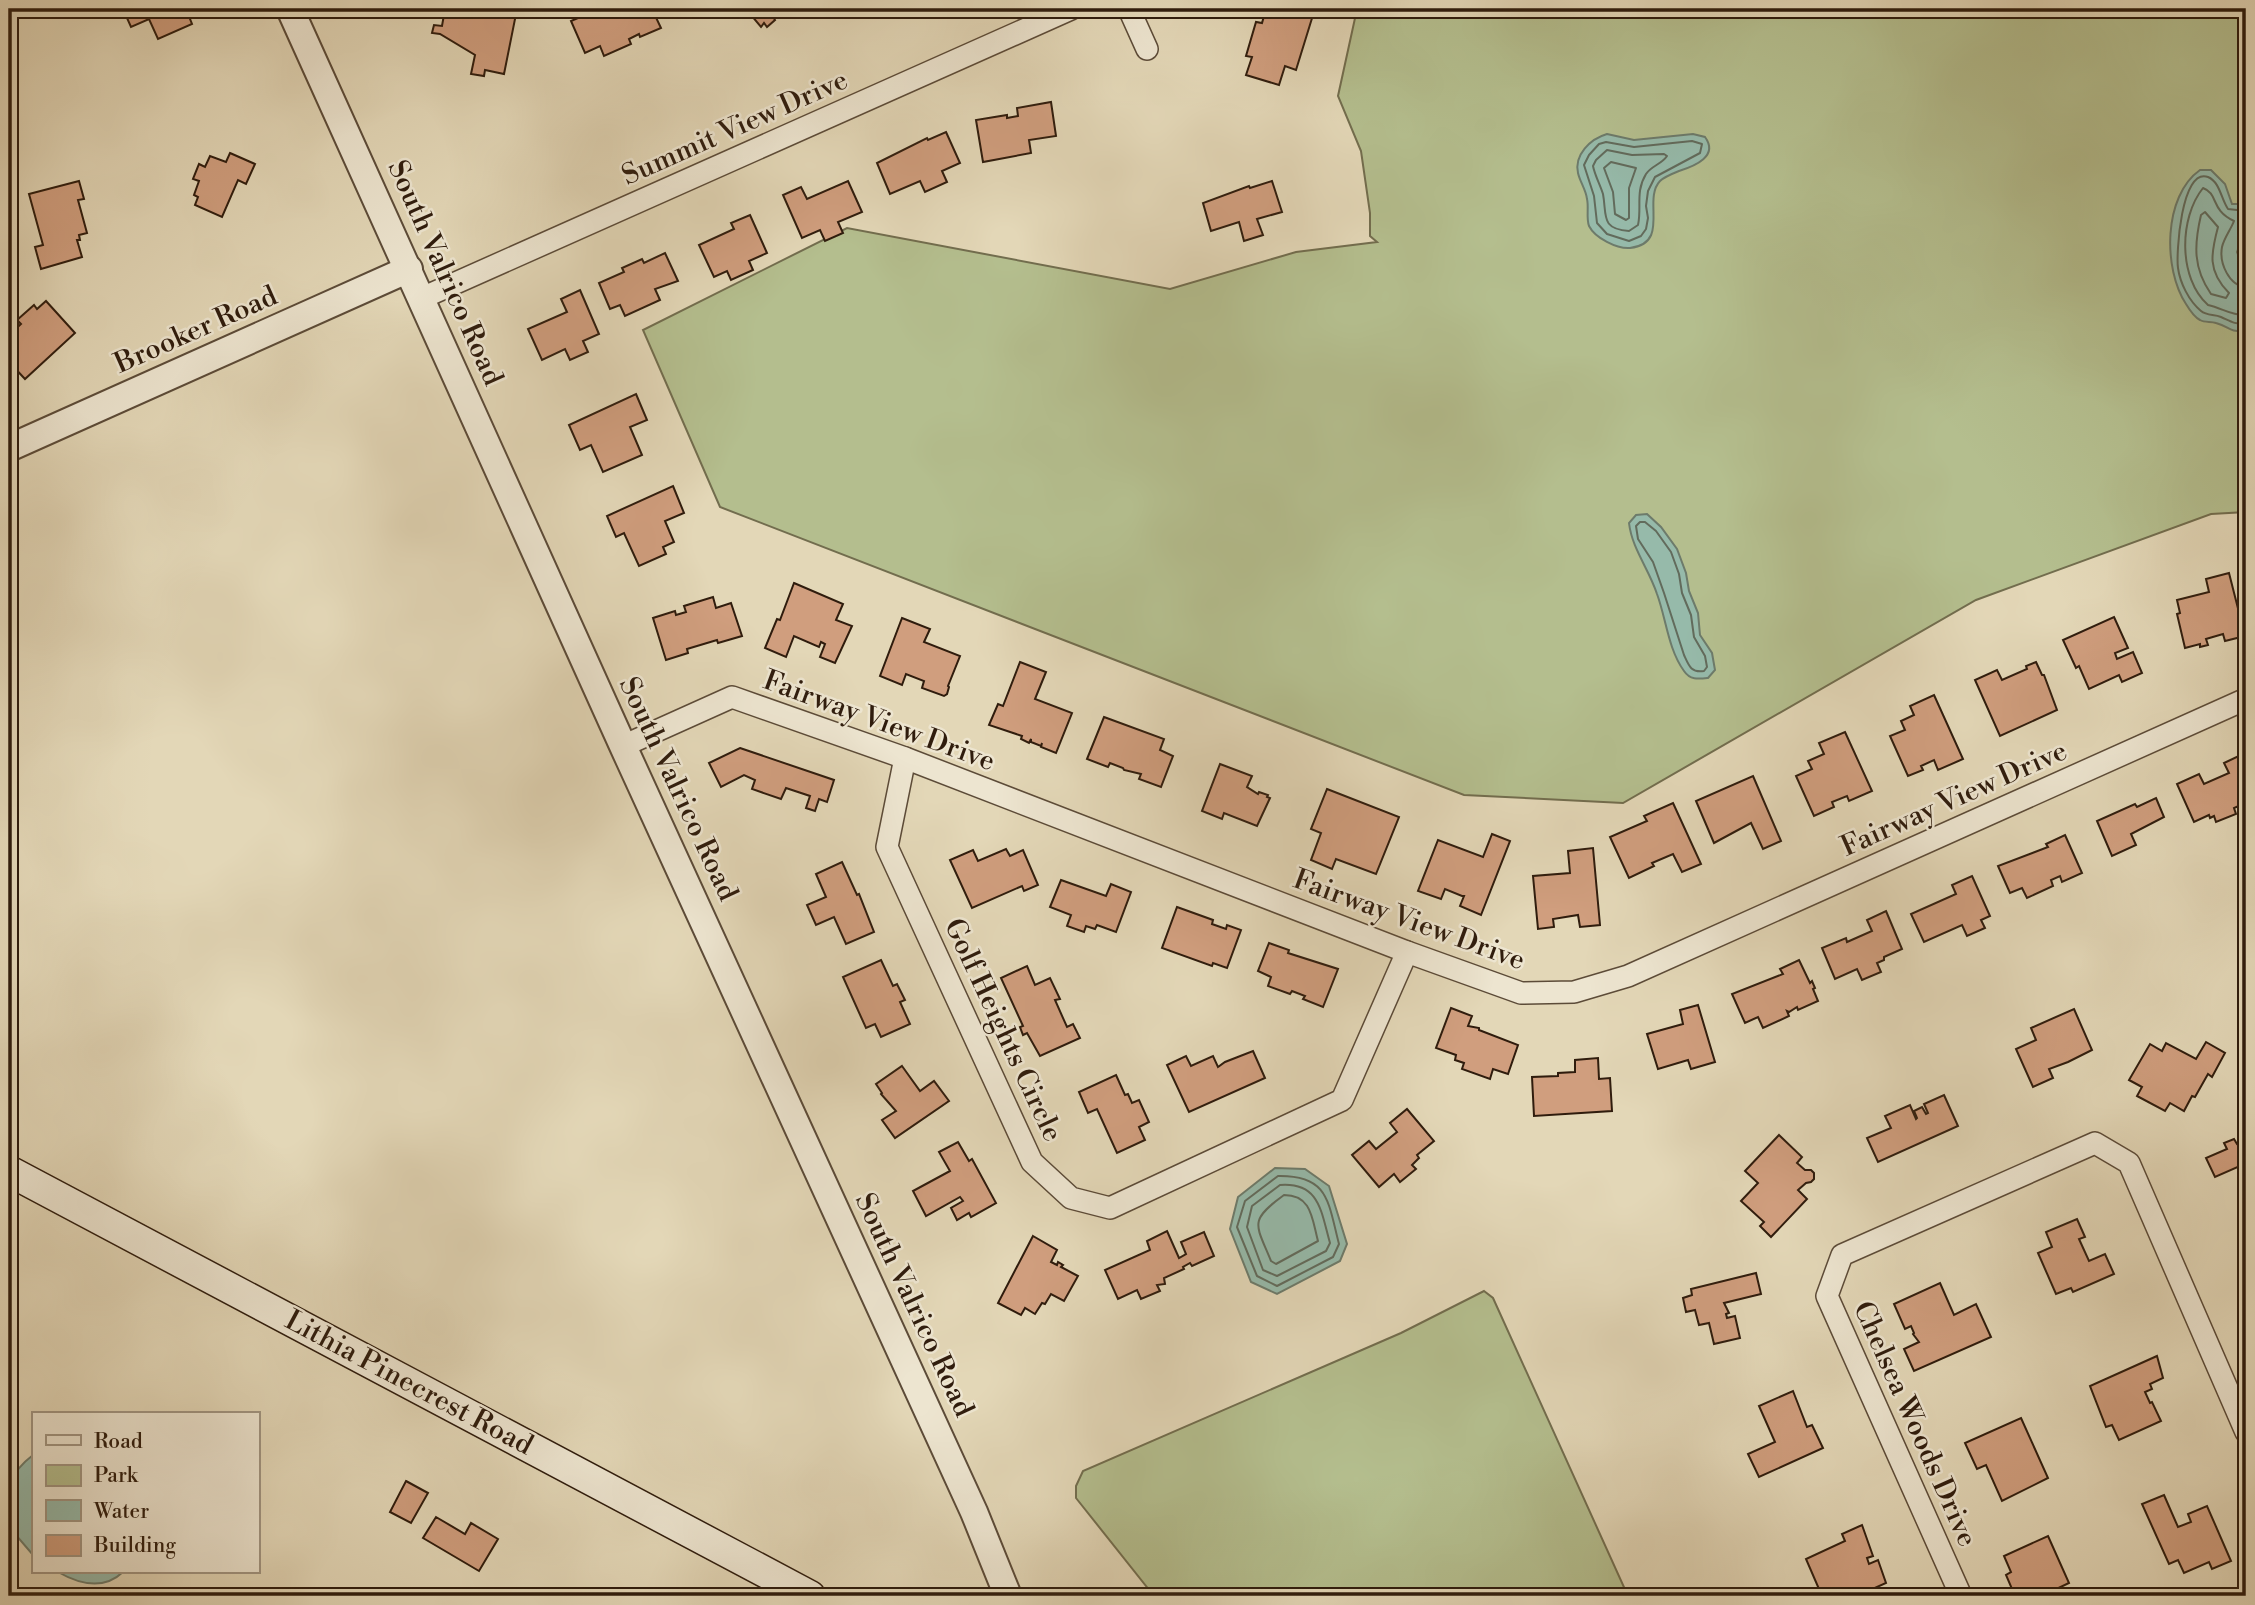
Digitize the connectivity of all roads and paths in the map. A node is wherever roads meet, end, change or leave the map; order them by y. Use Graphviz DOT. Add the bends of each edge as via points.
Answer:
graph roads {
  1 [pos="290,9"];
  2 [pos="1071,9"];
  3 [pos="1129,9"];
  4 [pos="1147,49"];
  5 [pos="409,269"];
  6 [pos="422,298"];
  7 [pos="9,448"];
  8 [pos="2246,699"];
  9 [pos="623,746"];
  10 [pos="905,758"];
  11 [pos="1407,952"];
  12 [pos="9,1171"];
  13 [pos="2246,1432"];
  14 [pos="974,1511"];
  15 [pos="810,1596"];
  16 [pos="1008,1596"];
  17 [pos="1025,1596"];
  18 [pos="1961,1596"];
  1 -- 5 [label="street, South Valrico Road"];
  2 -- 6 [label="street, Summit View Drive"];
  3 -- 4 [label="street"];
  5 -- 6 [label="street, South Valrico Road"];
  5 -- 7 [label="street, Brooker Road"];
  6 -- 9 [label="street, South Valrico Road"];
  8 -- 11 [label="street, Fairway View Drive" via="1617,979 1574,992 1521,993"];
  9 -- 10 [label="street, Fairway View Drive" via="732,697"];
  9 -- 14 [label="street, South Valrico Road"];
  10 -- 11 [label="street, Fairway View Drive"];
  10 -- 11 [label="street, Golf Heights Circle" via="887,847 1032,1162 1071,1198 1110,1208 1342,1100"];
  12 -- 15 [label="main road, Lithia Pinecrest Road"];
  13 -- 18 [label="street, Chelsea Woods Drive" via="2129,1163 2095,1143 1842,1255 1827,1296"];
  14 -- 16 [label="street, South Valrico Road"];
  14 -- 17 [label="street"];
}
